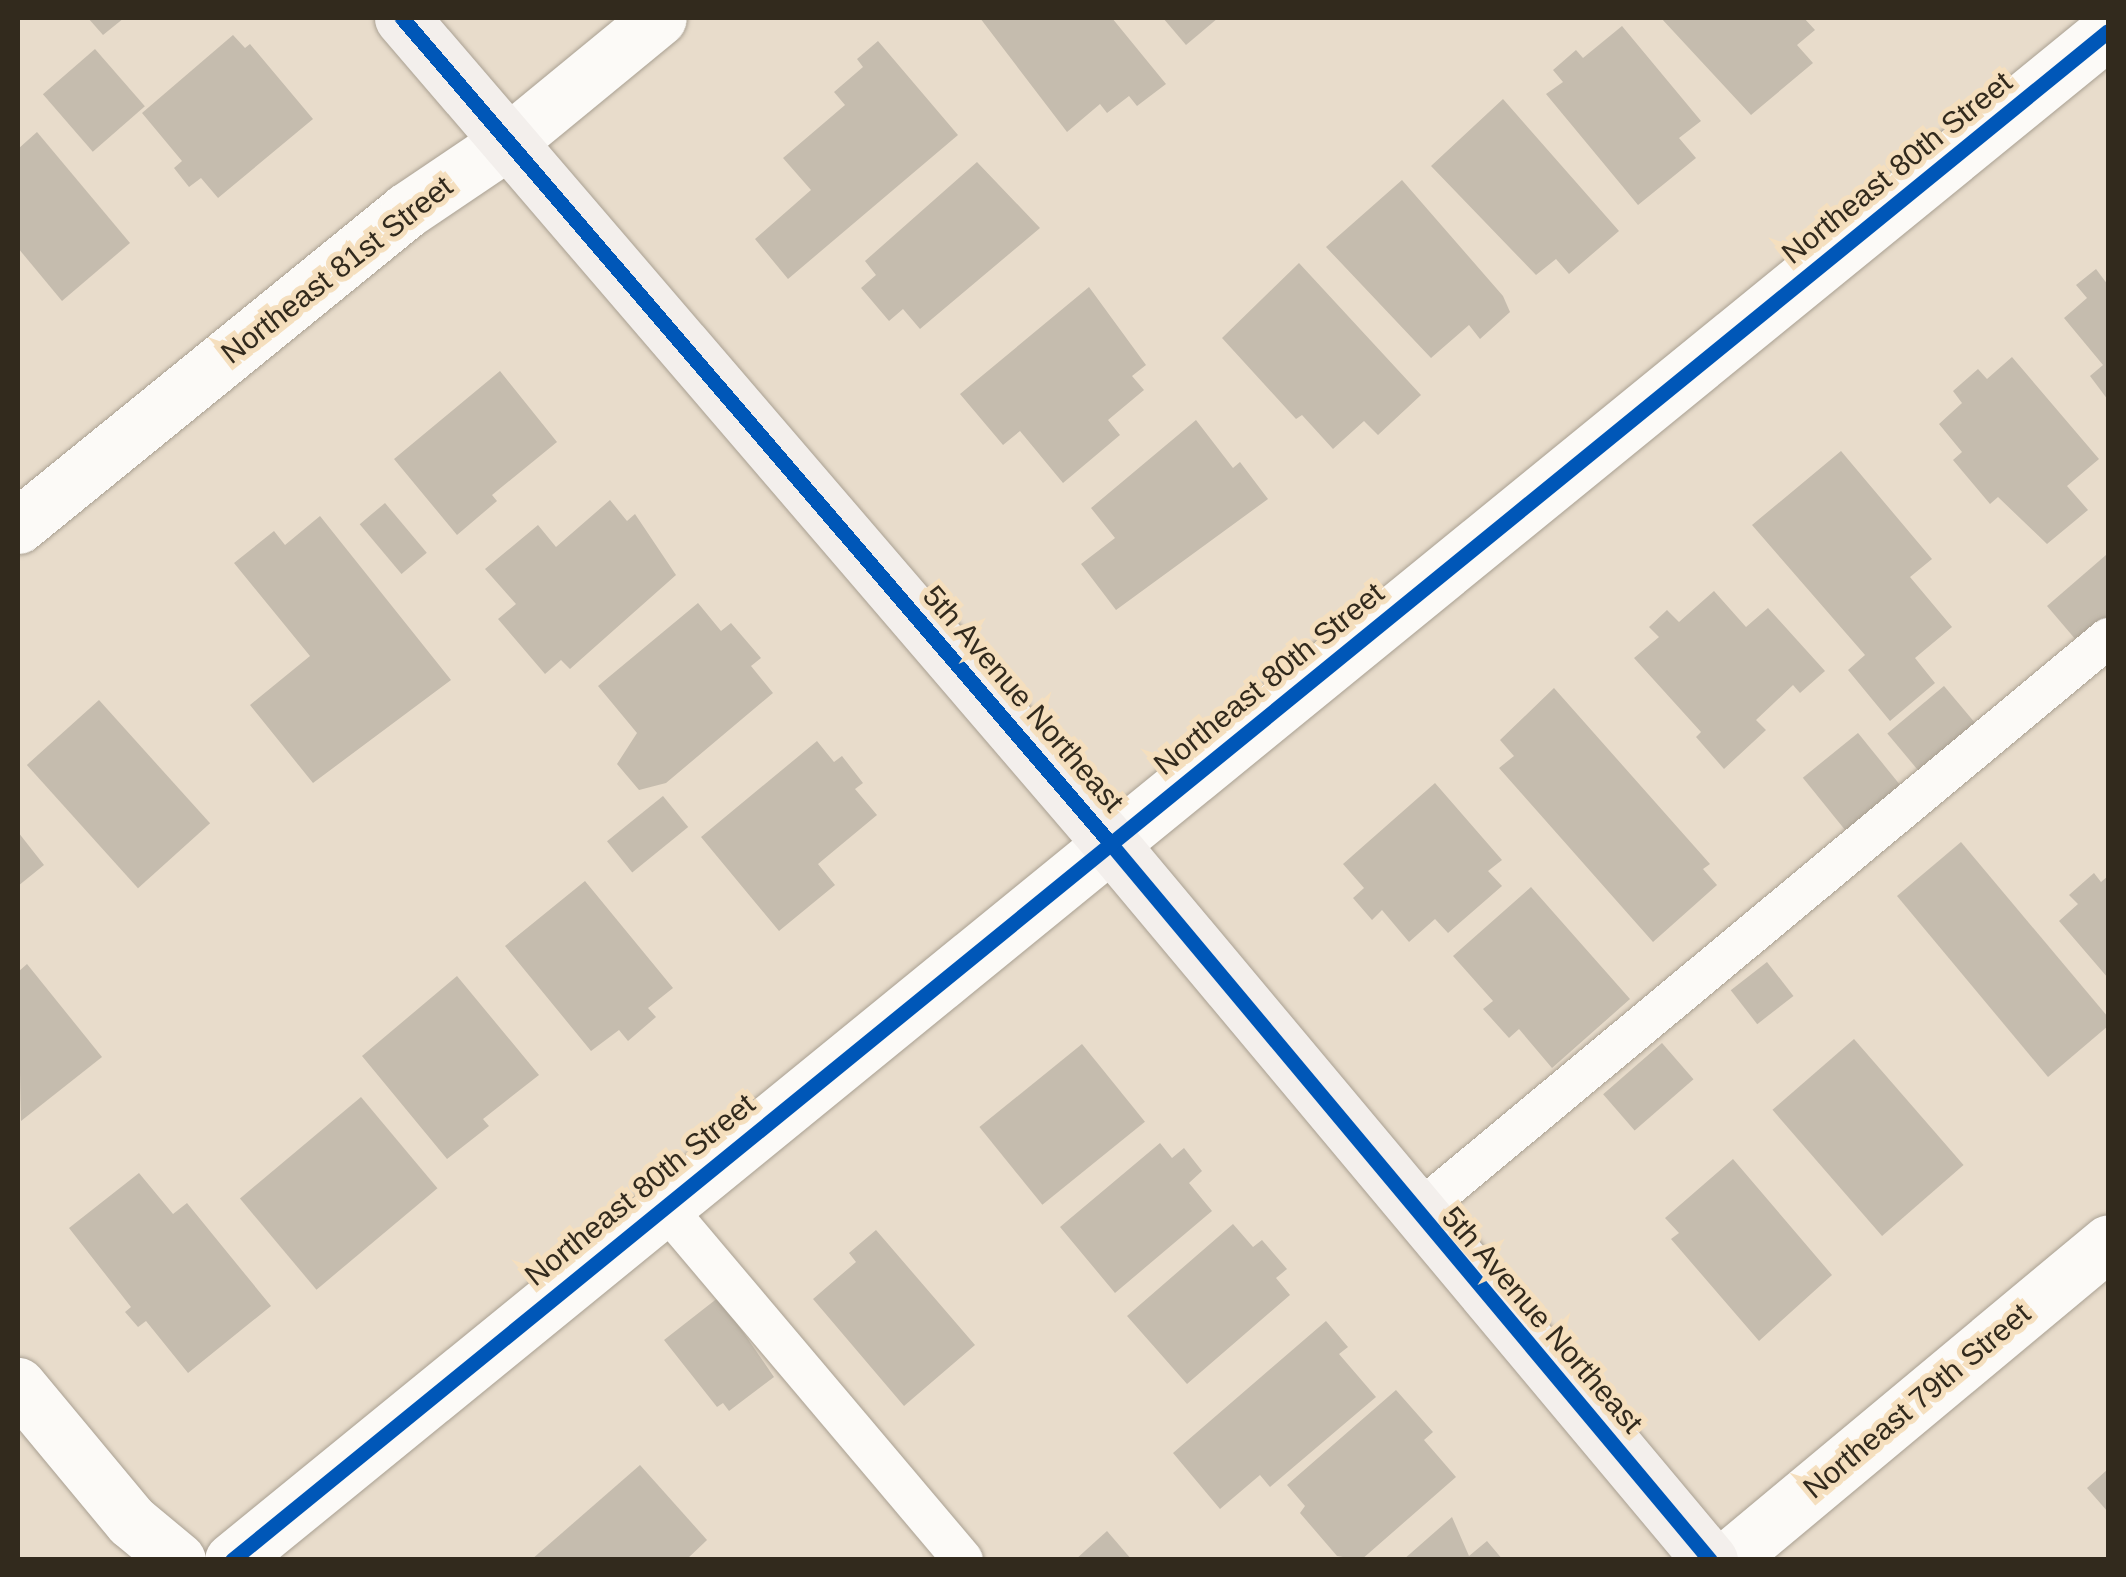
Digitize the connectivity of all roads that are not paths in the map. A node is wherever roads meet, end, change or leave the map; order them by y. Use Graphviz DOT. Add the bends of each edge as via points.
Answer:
graph roads {
  1 [pos="402,18"];
  2 [pos="660,18"];
  3 [pos="2108,31"];
  4 [pos="508,142"];
  5 [pos="18,526"];
  6 [pos="2108,638"];
  7 [pos="1110,843"];
  8 [pos="664,1206"];
  9 [pos="1415,1214"];
  10 [pos="2108,1242"];
  11 [pos="18,1386"];
  12 [pos="178,1560"];
  13 [pos="232,1560"];
  14 [pos="962,1560"];
  15 [pos="1710,1560"];
  16 [pos="1726,1560"];
  1 -- 4 [label="main road, 5th Avenue Northeast"];
  2 -- 4 [label="street, Northeast 81st Street"];
  3 -- 7 [label="street, Northeast 80th Street"];
  4 -- 5 [label="street, Northeast 81st Street" via="407,210"];
  4 -- 7 [label="main road, 5th Avenue Northeast"];
  6 -- 9 [label="lane"];
  7 -- 8 [label="street, Northeast 80th Street"];
  7 -- 9 [label="main road, 5th Avenue Northeast"];
  8 -- 13 [label="street, Northeast 80th Street"];
  8 -- 14 [label="lane"];
  9 -- 15 [label="main road, 5th Avenue Northeast"];
  10 -- 16 [label="street, Northeast 79th Street"];
  11 -- 12 [label="street" via="131,1521"];
}
